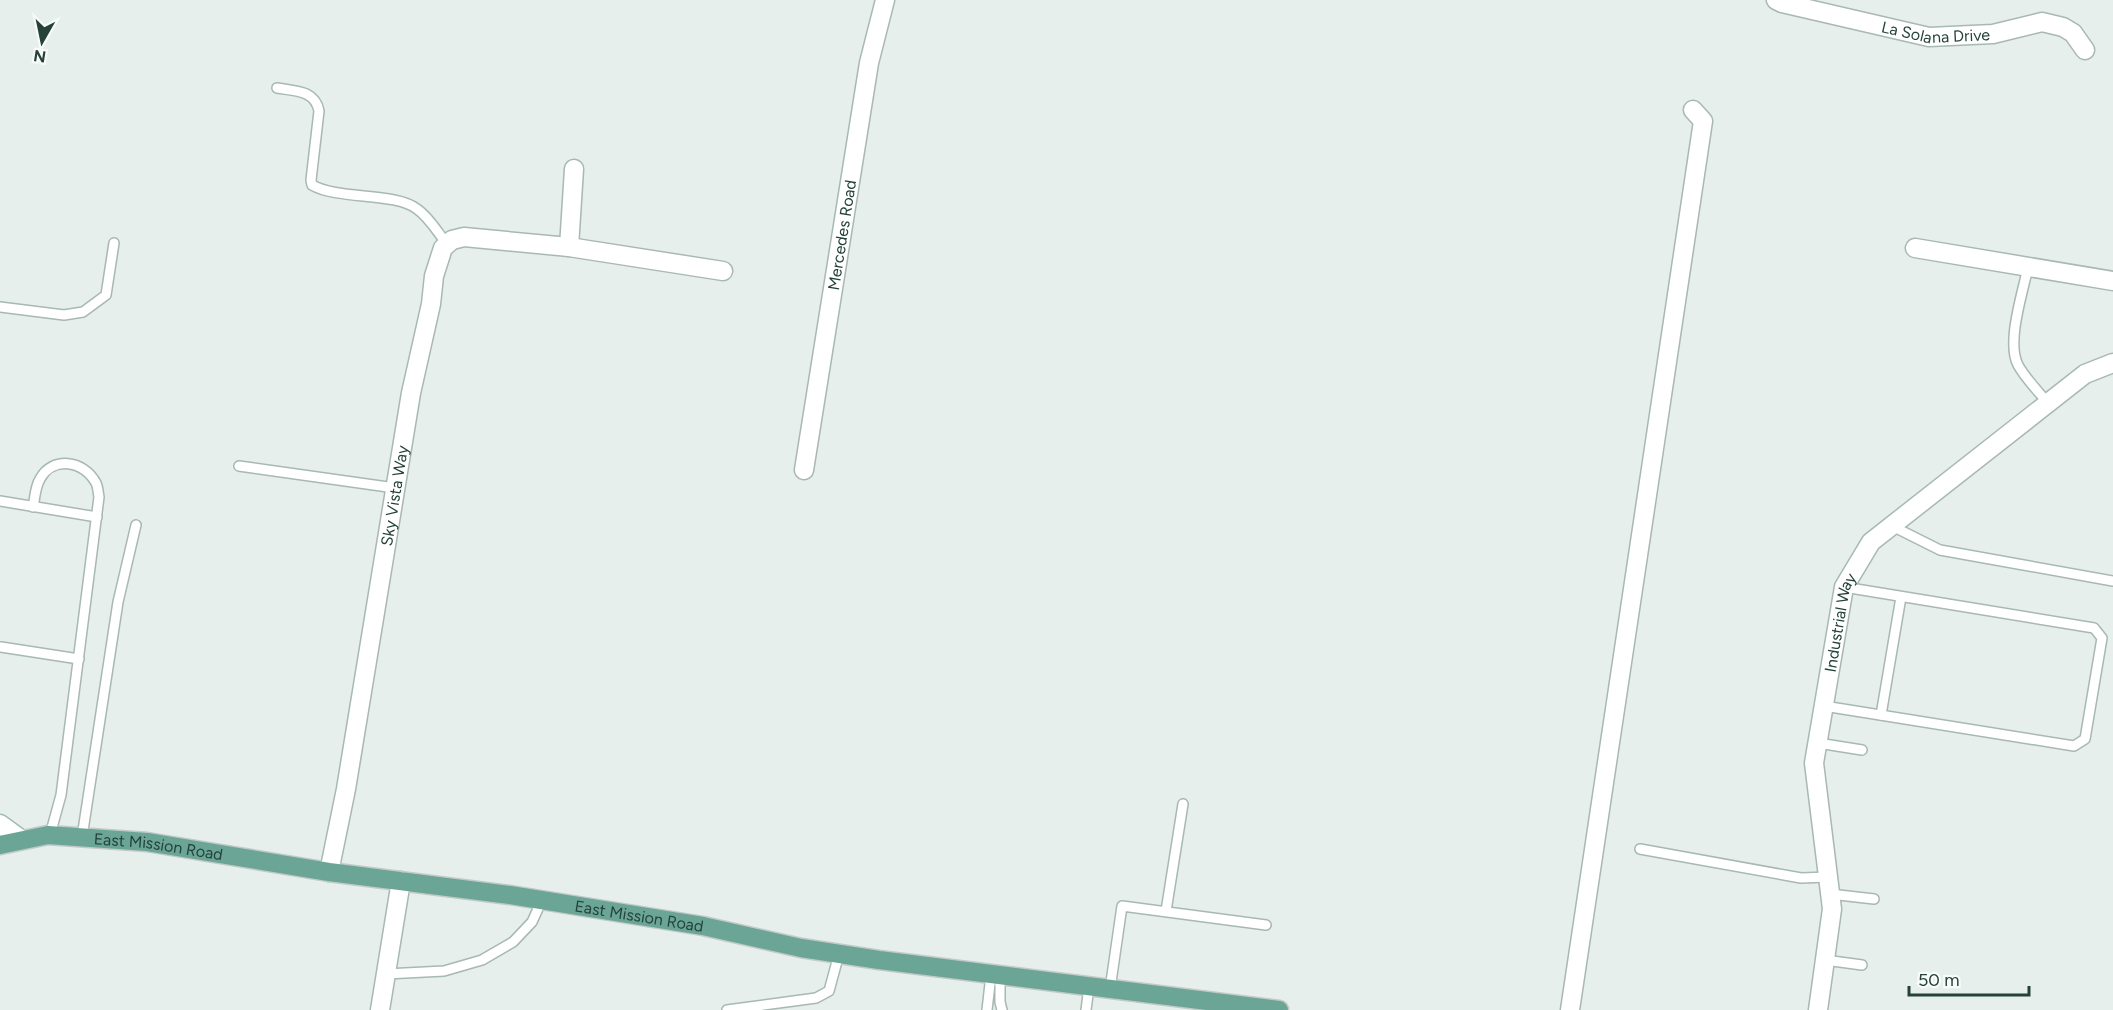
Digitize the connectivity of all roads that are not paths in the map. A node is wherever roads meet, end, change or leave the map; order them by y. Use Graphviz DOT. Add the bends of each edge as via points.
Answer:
graph roads {
  1 [pos="885,0"];
  2 [pos="1776,0"];
  3 [pos="2085,50"];
  4 [pos="277,87"];
  5 [pos="1693,110"];
  6 [pos="574,168"];
  7 [pos="114,243"];
  8 [pos="447,244"];
  9 [pos="569,247"];
  10 [pos="1915,248"];
  11 [pos="2028,267"];
  12 [pos="723,271"];
  13 [pos="2113,281"];
  14 [pos="0,307"];
  15 [pos="2113,363"];
  16 [pos="2047,402"];
  17 [pos="239,465"];
  18 [pos="804,470"];
  19 [pos="395,488"];
  20 [pos="0,501"];
  21 [pos="33,507"];
  22 [pos="97,517"];
  23 [pos="136,525"];
  24 [pos="1892,526"];
  25 [pos="2113,581"];
  26 [pos="1844,587"];
  27 [pos="1901,597"];
  28 [pos="1,647"];
  29 [pos="79,659"];
  30 [pos="1824,706"];
  31 [pos="1881,715"];
  32 [pos="1818,743"];
  33 [pos="1862,750"];
  34 [pos="1183,804"];
  35 [pos="0,824"];
  36 [pos="50,835"];
  37 [pos="82,837"];
  38 [pos="22,840"];
  39 [pos="0,845"];
  40 [pos="1640,849"];
  41 [pos="329,872"];
  42 [pos="401,881"];
  43 [pos="1829,885"];
  44 [pos="1874,899"];
  45 [pos="542,900"];
  46 [pos="1166,912"];
  47 [pos="1266,925"];
  48 [pos="839,954"];
  49 [pos="1825,960"];
  50 [pos="1862,965"];
  51 [pos="386,974"];
  52 [pos="996,975"];
  53 [pos="1089,987"];
  54 [pos="1110,989"];
  55 [pos="380,1010"];
  56 [pos="727,1010"];
  57 [pos="987,1010"];
  58 [pos="1002,1010"];
  59 [pos="1086,1010"];
  60 [pos="1279,1010"];
  61 [pos="1570,1010"];
  62 [pos="1818,1010"];
  1 -- 18 [label="street, Mercedes Road" via="869,63"];
  2 -- 3 [label="street, La Solana Drive" via="1929,37 1993,34 2042,22 2073,33"];
  4 -- 8 [label="lane" via="308,93 317,103 312,185 416,207"];
  5 -- 61 [label="street" via="1703,121"];
  6 -- 9 [label="street"];
  7 -- 14 [label="lane" via="106,295 83,312 64,315"];
  8 -- 9 [label="street" via="464,237"];
  8 -- 19 [label="street, Sky Vista Way" via="434,276"];
  9 -- 12 [label="street"];
  10 -- 11 [label="street"];
  11 -- 13 [label="street"];
  11 -- 16 [label="lane" via="2013,353"];
  15 -- 16 [label="street, Industrial Way" via="2085,374"];
  16 -- 24 [label="street, Industrial Way"];
  17 -- 19 [label="lane"];
  19 -- 41 [label="street, Sky Vista Way"];
  20 -- 21 [label="lane"];
  21 -- 22 [label="lane"];
  21 -- 22 [label="lane" via="44,472 62,463 74,464 96,483"];
  22 -- 29 [label="lane"];
  23 -- 37 [label="lane" via="118,602"];
  24 -- 25 [label="lane" via="1941,550"];
  24 -- 26 [label="street, Industrial Way" via="1871,542"];
  26 -- 27 [label="lane"];
  26 -- 30 [label="street, Industrial Way"];
  27 -- 31 [label="lane"];
  27 -- 31 [label="lane" via="2094,628 2102,638 2087,728 2085,739 2074,746"];
  28 -- 29 [label="lane"];
  29 -- 36 [label="lane" via="61,795"];
  30 -- 31 [label="lane"];
  30 -- 32 [label="street, Industrial Way"];
  32 -- 33 [label="lane"];
  32 -- 43 [label="street, Industrial Way" via="1814,763"];
  34 -- 46 [label="lane"];
  35 -- 38 [label="street"];
  36 -- 37 [label="main road, East Mission Road"];
  36 -- 38 [label="main road, East Mission Road"];
  37 -- 41 [label="main road, East Mission Road" via="147,842"];
  38 -- 39 [label="main road, East Mission Road"];
  40 -- 43 [label="lane"];
  41 -- 42 [label="main road, East Mission Road"];
  42 -- 45 [label="main road, East Mission Road"];
  42 -- 51 [label="street"];
  43 -- 44 [label="lane"];
  43 -- 49 [label="street, Industrial Way" via="1832,909"];
  45 -- 48 [label="main road, East Mission Road" via="703,926"];
  45 -- 51 [label="lane" via="532,922 513,942 482,960 444,971"];
  46 -- 47 [label="lane"];
  46 -- 54 [label="lane" via="1122,906"];
  48 -- 52 [label="main road, East Mission Road"];
  48 -- 56 [label="lane" via="829,991 816,998"];
  49 -- 50 [label="lane"];
  49 -- 62 [label="street, Industrial Way"];
  51 -- 55 [label="street"];
  52 -- 53 [label="main road, East Mission Road"];
  52 -- 57 [label="lane"];
  52 -- 58 [label="lane"];
  53 -- 54 [label="main road, East Mission Road"];
  53 -- 59 [label="lane"];
  54 -- 60 [label="main road, East Mission Road"];
}
